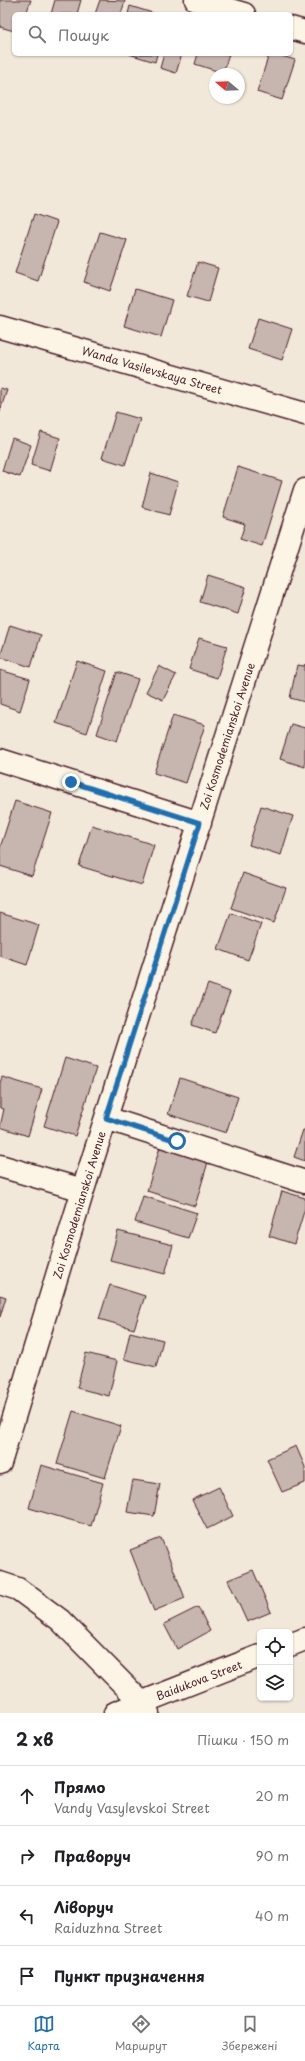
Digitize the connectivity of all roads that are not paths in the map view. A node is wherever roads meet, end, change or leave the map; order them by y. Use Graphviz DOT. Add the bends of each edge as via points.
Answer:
graph roads {
  1 [pos="196,0"];
  2 [pos="237,12"];
  3 [pos="293,29"];
  4 [pos="305,32"];
  5 [pos="0,327"];
  6 [pos="305,414"];
  7 [pos="305,490"];
  8 [pos="0,760"];
  9 [pos="200,823"];
  10 [pos="106,1118"];
  11 [pos="0,1166"];
  12 [pos="305,1182"];
  13 [pos="83,1190"];
  14 [pos="0,1463"];
  15 [pos="0,1583"];
  16 [pos="305,1639"];
  17 [pos="293,1644"];
  18 [pos="257,1657"];
  19 [pos="145,1708"];
  20 [pos="115,1713"];
  1 -- 2 [label="street"];
  3 -- 4 [label="street"];
  5 -- 6 [label="street, Wanda Vasilevskaya Street"];
  7 -- 9 [label="street, Zoi Kosmodemianskoi Avenue"];
  8 -- 9 [label="street"];
  9 -- 10 [label="street, Zoi Kosmodemianskoi Avenue"];
  10 -- 12 [label="street"];
  10 -- 13 [label="street, Zoi Kosmodemianskoi Avenue"];
  11 -- 13 [label="street"];
  13 -- 14 [label="street, Zoi Kosmodemianskoi Avenue"];
  15 -- 19 [label="street" via="18,1589 60,1620"];
  16 -- 17 [label="street"];
  18 -- 19 [label="street, Baidukova Street"];
  19 -- 20 [label="street, Baidukova Street"];
}
